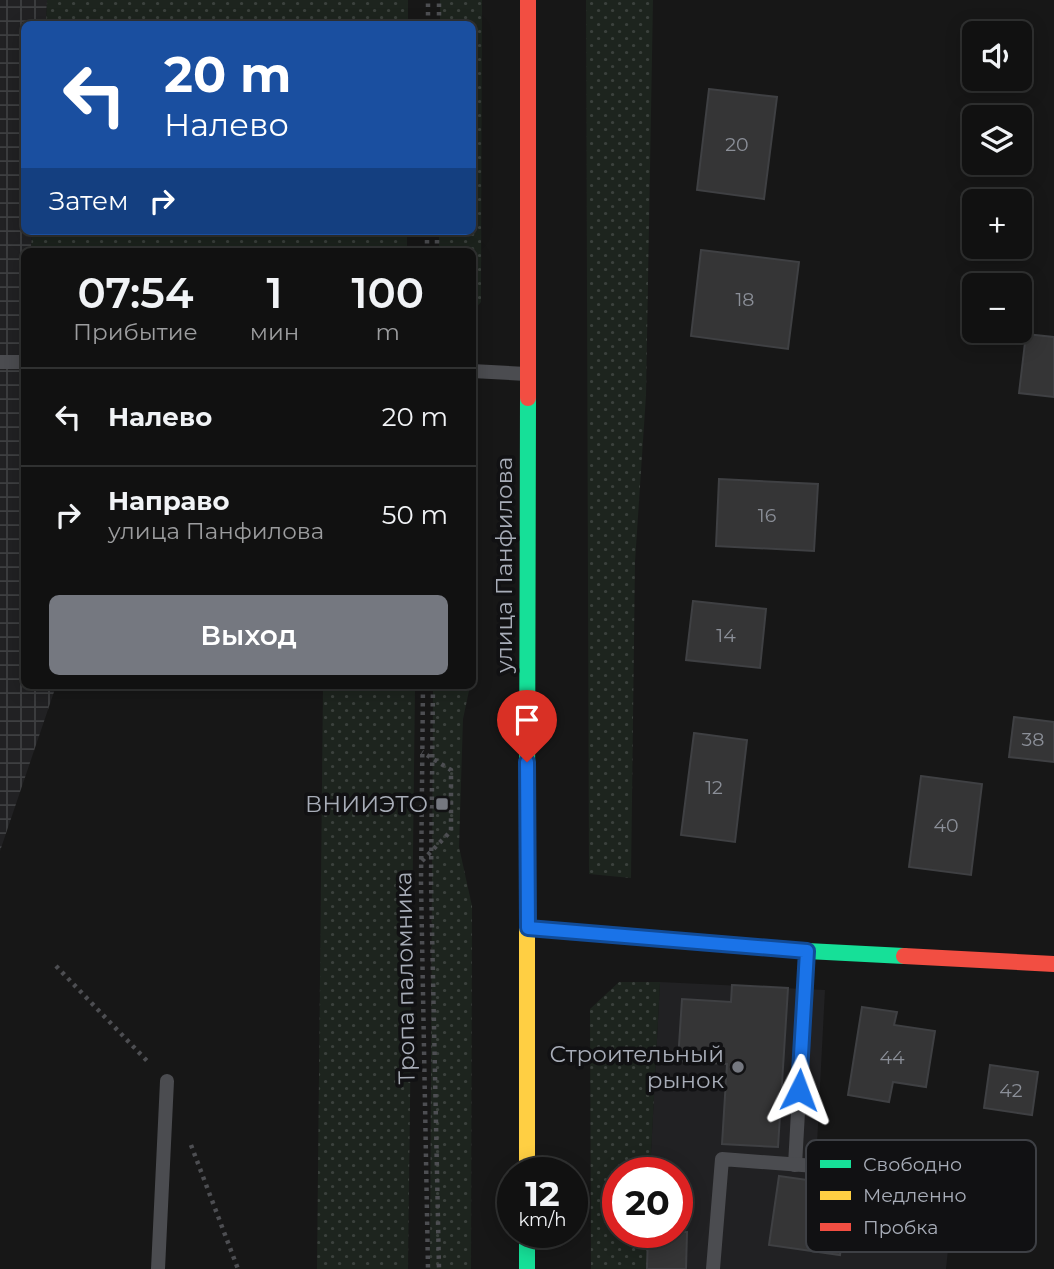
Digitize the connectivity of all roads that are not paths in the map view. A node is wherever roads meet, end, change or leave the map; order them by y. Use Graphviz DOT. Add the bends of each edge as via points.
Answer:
graph roads {
  1 [pos="527,0"];
  2 [pos="0,362"];
  3 [pos="21,362"];
  4 [pos="476,371"];
  5 [pos="526,374"];
  6 [pos="528,928"];
  7 [pos="807,951"];
  8 [pos="1054,964"];
  9 [pos="167,1081"];
  10 [pos="527,1157"];
  11 [pos="795,1165"];
  12 [pos="806,1166"];
  13 [pos="527,1248"];
  14 [pos="158,1269"];
  15 [pos="527,1269"];
  16 [pos="713,1269"];
  1 -- 5 [label="main road, улица Панфилова"];
  2 -- 3 [label="lane"];
  4 -- 5 [label="lane"];
  5 -- 6 [label="main road, улица Панфилова"];
  6 -- 7 [label="main road"];
  6 -- 10 [label="main road, улица Панфилова"];
  7 -- 8 [label="main road"];
  7 -- 11 [label="lane"];
  9 -- 14 [label="lane"];
  11 -- 12 [label="lane"];
  11 -- 16 [label="lane" via="722,1159"];
  13 -- 15 [label="main road"];
}
